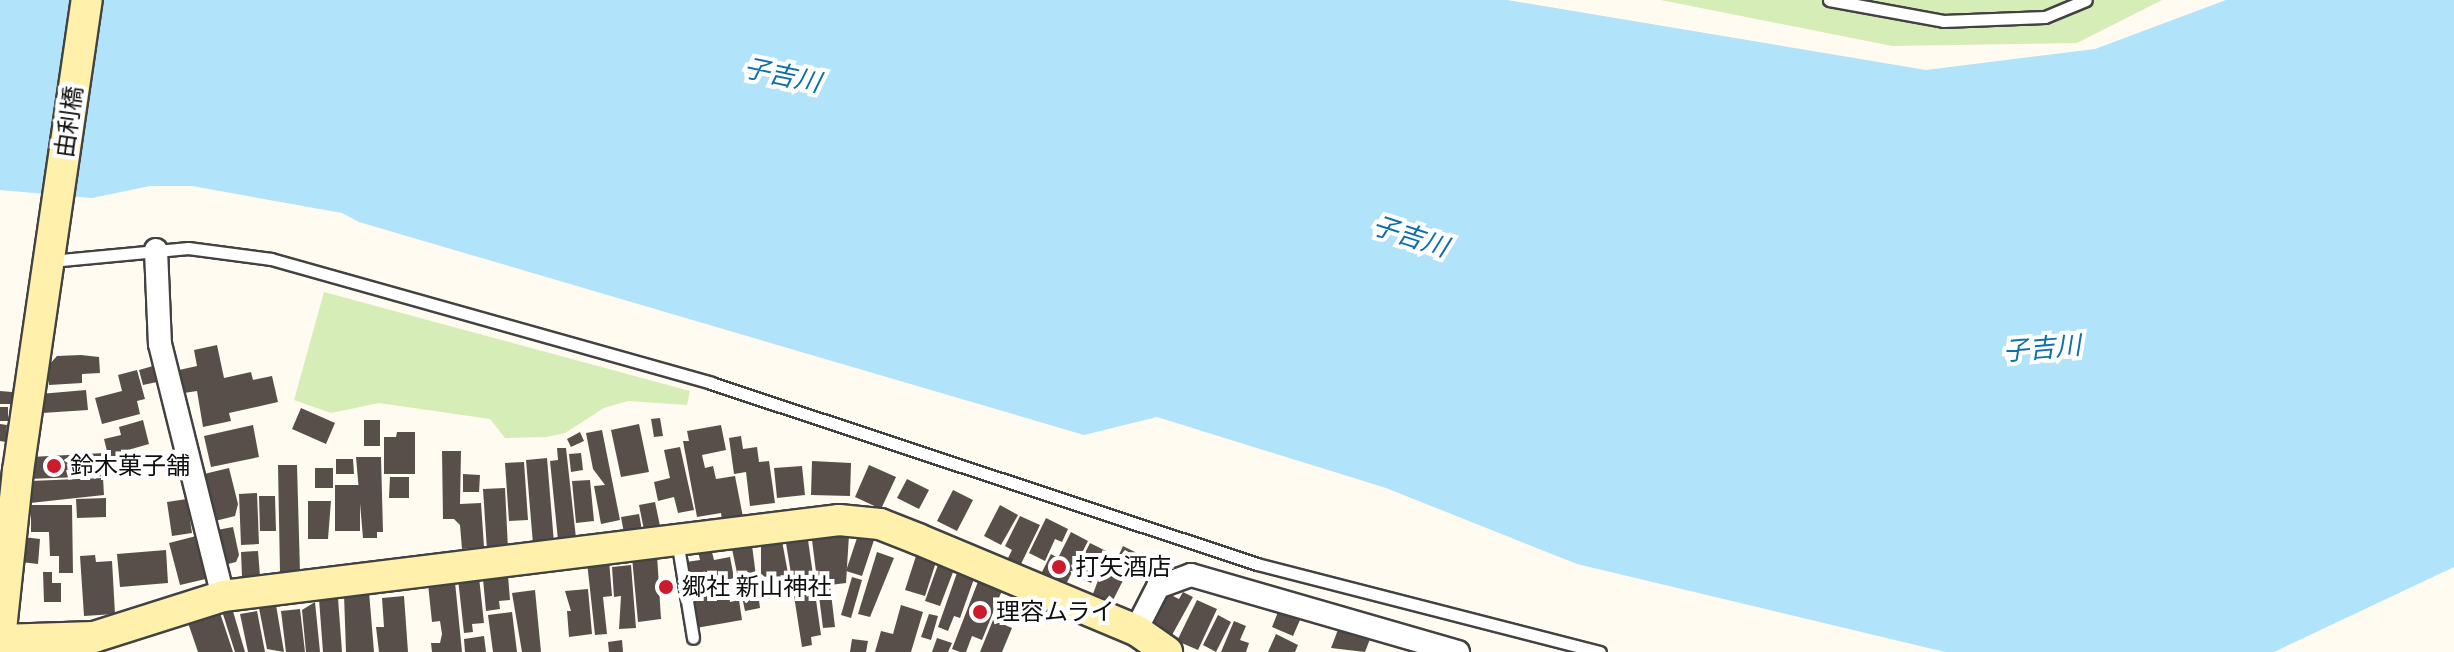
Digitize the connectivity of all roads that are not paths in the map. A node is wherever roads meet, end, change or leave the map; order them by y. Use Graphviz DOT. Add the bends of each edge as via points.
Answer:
graph roads {
  1 [pos="87,0"];
  2 [pos="1829,0"];
  3 [pos="2086,0"];
  4 [pos="156,250"];
  5 [pos="49,252"];
  6 [pos="677,540"];
  7 [pos="223,596"];
  8 [pos="1136,630"];
  9 [pos="693,638"];
  10 [pos="0,639"];
  11 [pos="1167,652"];
  12 [pos="1458,652"];
  13 [pos="1600,652"];
  1 -- 5 [label="street, 由利橋"];
  2 -- 3 [label="lane" via="1943,21 2044,17"];
  4 -- 5 [label="lane"];
  4 -- 7 [label="street" via="160,344"];
  4 -- 13 [label="lane" via="188,248 271,259 477,316 711,383 1257,564"];
  5 -- 10 [label="street, 由利橋"];
  6 -- 7 [label="street"];
  6 -- 8 [label="street" via="839,520 880,524"];
  6 -- 9 [label="lane"];
  7 -- 10 [label="street" via="94,637"];
  8 -- 11 [label="street"];
  8 -- 12 [label="street" via="1158,587 1191,575"];
}
